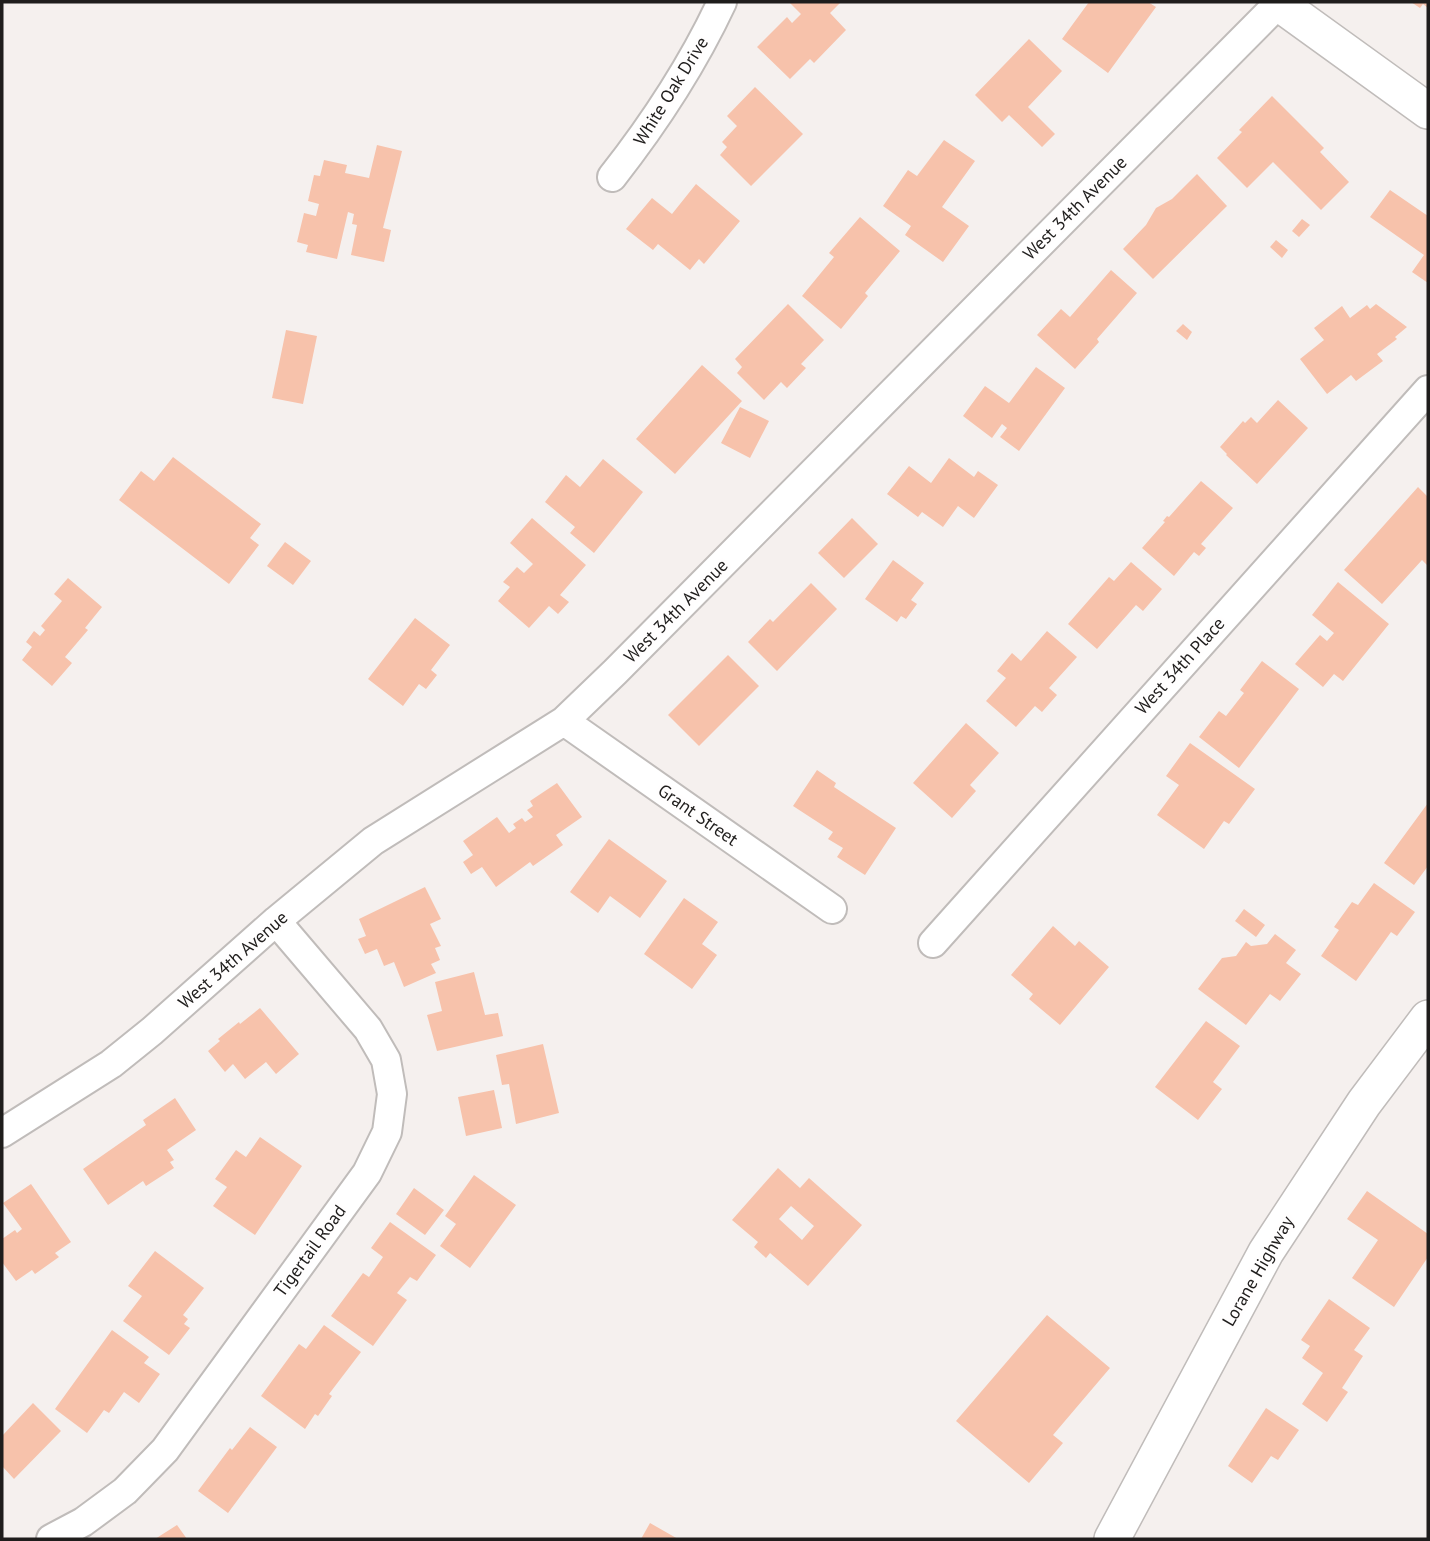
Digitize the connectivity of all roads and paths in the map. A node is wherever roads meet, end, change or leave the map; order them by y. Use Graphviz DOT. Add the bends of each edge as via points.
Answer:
graph roads {
  1 [pos="722,2"];
  2 [pos="1278,2"];
  3 [pos="1428,111"];
  4 [pos="612,177"];
  5 [pos="1428,390"];
  6 [pos="564,721"];
  7 [pos="832,909"];
  8 [pos="276,921"];
  9 [pos="933,943"];
  10 [pos="1428,1018"];
  11 [pos="2,1133"];
  12 [pos="51,1539"];
  13 [pos="1112,1539"];
  1 -- 4 [label="street, White Oak Drive" via="677,87"];
  2 -- 3 [label="street"];
  2 -- 6 [label="street, West 34th Avenue"];
  5 -- 9 [label="street, West 34th Place"];
  6 -- 7 [label="street, Grant Street"];
  6 -- 8 [label="street, West 34th Avenue" via="373,841"];
  8 -- 11 [label="street, West 34th Avenue" via="111,1063"];
  8 -- 12 [label="street, Tigertail Road" via="368,1029 386,1060 392,1094 387,1132 367,1173 165,1450 125,1491"];
  10 -- 13 [label="street, Lorane Highway" via="1364,1103 1266,1252"];
}
